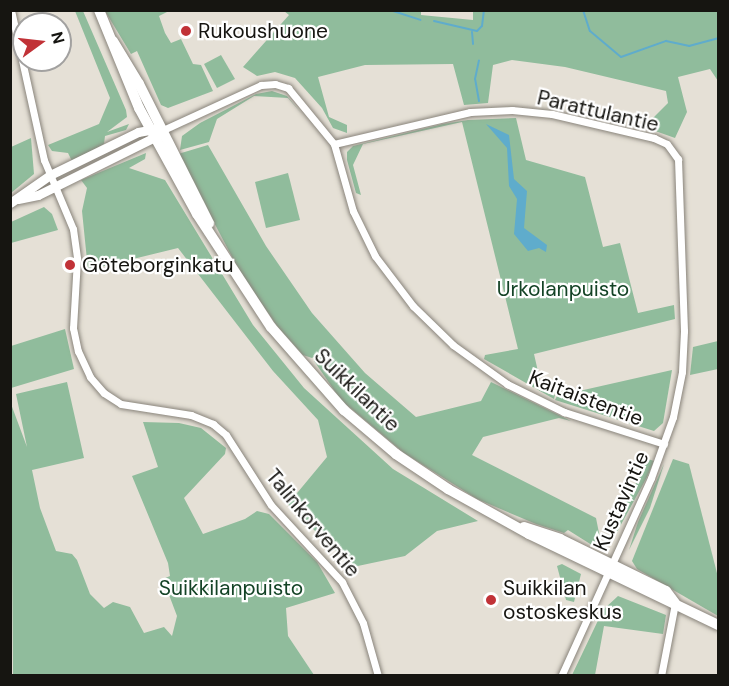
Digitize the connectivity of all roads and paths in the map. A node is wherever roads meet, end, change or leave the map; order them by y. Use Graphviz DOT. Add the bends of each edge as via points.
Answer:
graph roads {
  1 [pos="11,10"];
  2 [pos="99,10"];
  3 [pos="109,34"];
  4 [pos="149,128"];
  5 [pos="163,130"];
  6 [pos="155,140"];
  7 [pos="334,144"];
  8 [pos="675,153"];
  9 [pos="50,174"];
  10 [pos="56,187"];
  11 [pos="14,201"];
  12 [pos="213,235"];
  13 [pos="664,444"];
  14 [pos="609,569"];
  15 [pos="675,603"];
  16 [pos="718,625"];
  17 [pos="378,675"];
  18 [pos="561,675"];
  19 [pos="661,675"];
  1 -- 9 [label="street, Talinkorventie"];
  2 -- 3 [label="main road, Suikkilantie"];
  3 -- 4 [label="main road, Suikkilantie"];
  3 -- 5 [label="main road, Suikkilantie"];
  4 -- 5 [label="street"];
  4 -- 6 [label="main road, Suikkilantie"];
  4 -- 9 [label="street"];
  5 -- 6 [label="street"];
  5 -- 7 [label="street, Kaitaistentie" via="247,91 275,84 298,96"];
  5 -- 12 [label="main road, Suikkilantie"];
  6 -- 10 [label="street"];
  6 -- 12 [label="main road, Suikkilantie"];
  7 -- 8 [label="street, Parattulantie" via="470,112 512,110 552,114 654,138"];
  7 -- 13 [label="street, Kaitaistentie" via="353,211 375,256 413,306 453,345 507,384 564,412"];
  8 -- 13 [label="street, Kustavintie" via="680,174 682,372"];
  9 -- 10 [label="street, Talinkorventie"];
  9 -- 11 [label="street"];
  10 -- 11 [label="street"];
  10 -- 17 [label="street, Talinkorventie" via="76,244 73,328 90,376 104,393 121,404 199,418 226,435 271,505 342,582 363,623"];
  12 -- 14 [label="main road, Suikkilantie" via="271,327 344,410 430,478 520,526 560,539"];
  13 -- 14 [label="street, Kustavintie"];
  14 -- 15 [label="main road, Suikkilantie" via="666,591"];
  14 -- 18 [label="street, Kustavintie"];
  15 -- 16 [label="main road, Suikkilantie"];
  15 -- 19 [label="street"];
}
